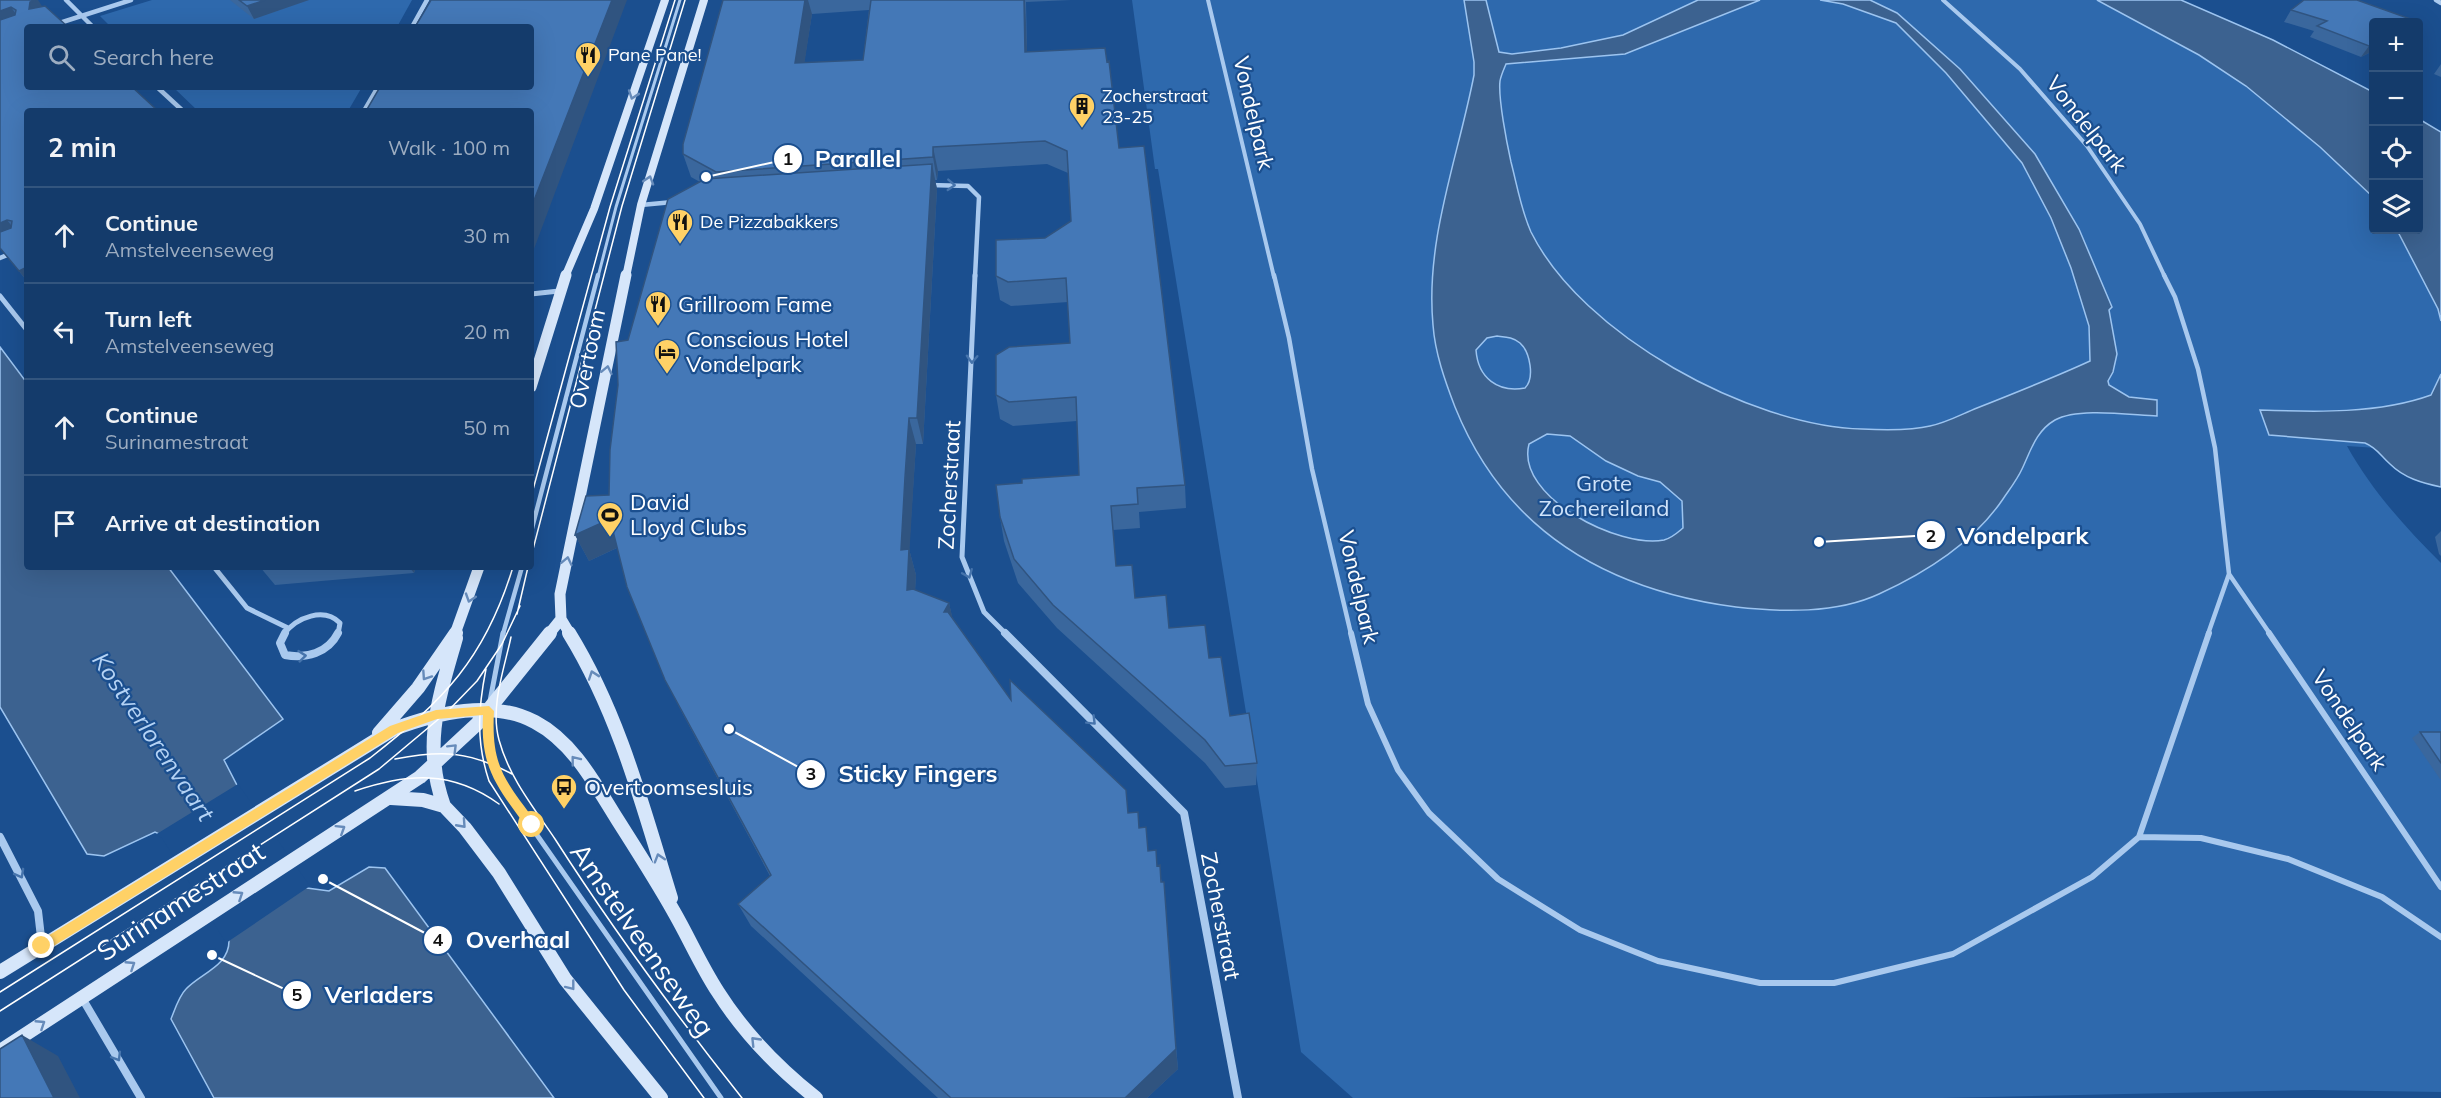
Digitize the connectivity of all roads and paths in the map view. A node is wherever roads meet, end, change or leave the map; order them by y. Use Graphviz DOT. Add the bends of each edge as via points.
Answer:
graph roads {
  1 [pos="66,0"];
  2 [pos="131,0"];
  3 [pos="427,0"];
  4 [pos="665,0"];
  5 [pos="680,0"];
  6 [pos="704,0"];
  7 [pos="1208,0"];
  8 [pos="1943,0"];
  9 [pos="2436,0"];
  10 [pos="2441,3"];
  11 [pos="81,16"];
  12 [pos="56,24"];
  13 [pos="90,24"];
  14 [pos="414,24"];
  15 [pos="160,90"];
  16 [pos="376,90"];
  17 [pos="180,108"];
  18 [pos="366,108"];
  19 [pos="926,185"];
  20 [pos="677,202"];
  21 [pos="641,205"];
  22 [pos="24,248"];
  23 [pos="0,258"];
  24 [pos="559,291"];
  25 [pos="534,294"];
  26 [pos="0,296"];
  27 [pos="24,326"];
  28 [pos="534,377"];
  29 [pos="534,521"];
  30 [pos="216,570"];
  31 [pos="478,570"];
  32 [pos="521,570"];
  33 [pos="2229,574"];
  34 [pos="561,619"];
  35 [pos="288,628"];
  36 [pos="459,628"];
  37 [pos="489,711"];
  38 [pos="436,714"];
  39 [pos="362,748"];
  40 [pos="431,767"];
  41 [pos="391,798"];
  42 [pos="444,806"];
  43 [pos="0,837"];
  44 [pos="2139,837"];
  45 [pos="2441,887"];
  46 [pos="676,914"];
  47 [pos="2441,937"];
  48 [pos="42,946"];
  49 [pos="0,972"];
  50 [pos="82,997"];
  51 [pos="0,1051"];
  52 [pos="141,1098"];
  53 [pos="661,1098"];
  54 [pos="721,1098"];
  55 [pos="816,1098"];
  56 [pos="1238,1098"];
  1 -- 11 [label="street"];
  2 -- 11 [label="street"];
  3 -- 14 [label="street"];
  4 -- 24 [label="main road, Overtoom, one-way" via="594,208"];
  5 -- 29 [label="lane, Overtoom" via="616,207"];
  21 -- 6 [label="main road, Overtoom, one-way"];
  7 -- 44 [label="street, Vondelpark" via="1289,338 1312,469 1368,704 1398,770 1429,813 1498,879 1580,930 1658,961 1760,983 1834,983 1953,954 2091,877"];
  8 -- 33 [label="street, Vondelpark" via="2020,69 2087,146 2140,224 2175,297 2198,369 2215,448"];
  9 -- 10 [label="street"];
  11 -- 12 [label="street"];
  11 -- 13 [label="street"];
  15 -- 17 [label="street"];
  16 -- 18 [label="street"];
  19 -- 56 [label="street, Zocherstraat, one-way" via="968,186 979,197 962,557 984,612 1184,813"];
  20 -- 21 [label="street"];
  34 -- 21 [label="main road, Overtoom, one-way" via="561,594"];
  22 -- 23 [label="street"];
  24 -- 25 [label="street"];
  24 -- 28 [label="main road, Overtoom"];
  26 -- 27 [label="street"];
  30 -- 35 [label="street" via="247,608"];
  31 -- 36 [label="main road, one-way"];
  32 -- 37 [label="lane" via="505,624"];
  33 -- 44 [label="street, Vondelpark"];
  33 -- 45 [label="street, Vondelpark"];
  34 -- 37 [label="main road"];
  46 -- 34 [label="main road, one-way" via="630,763 589,664"];
  35 -- 35 [label="street, one-way" via="282,636 281,650 285,655 302,657 332,643 340,623 332,615 324,614 306,617"];
  36 -- 38 [label="main road"];
  36 -- 39 [label="main road, one-way" via="400,710"];
  37 -- 38 [label="main road, Amstelveenseweg"];
  40 -- 37 [label="main road, one-way"];
  46 -- 37 [label="main road, Amstelveenseweg, one-way" via="596,786 555,734 533,720"];
  37 -- 54 [label="lane, Amstelveenseweg" via="491,762 504,788"];
  38 -- 39 [label="main road, Amstelveenseweg" via="394,729"];
  38 -- 40 [label="main road"];
  39 -- 48 [label="main road, Surinamestraat"];
  40 -- 41 [label="main road"];
  40 -- 42 [label="main road"];
  41 -- 42 [label="main road"];
  50 -- 41 [label="main road, Surinamestraat, one-way"];
  42 -- 53 [label="main road, one-way" via="499,873 565,979"];
  43 -- 48 [label="street, one-way" via="38,911"];
  44 -- 47 [label="street" via="2201,838 2288,859 2382,897"];
  55 -- 46 [label="main road, Amstelveenseweg, one-way" via="795,1083 748,1033 708,977"];
  48 -- 49 [label="main road, Surinamestraat"];
  51 -- 50 [label="main road, Surinamestraat, one-way"];
  50 -- 52 [label="street, one-way"];
}
